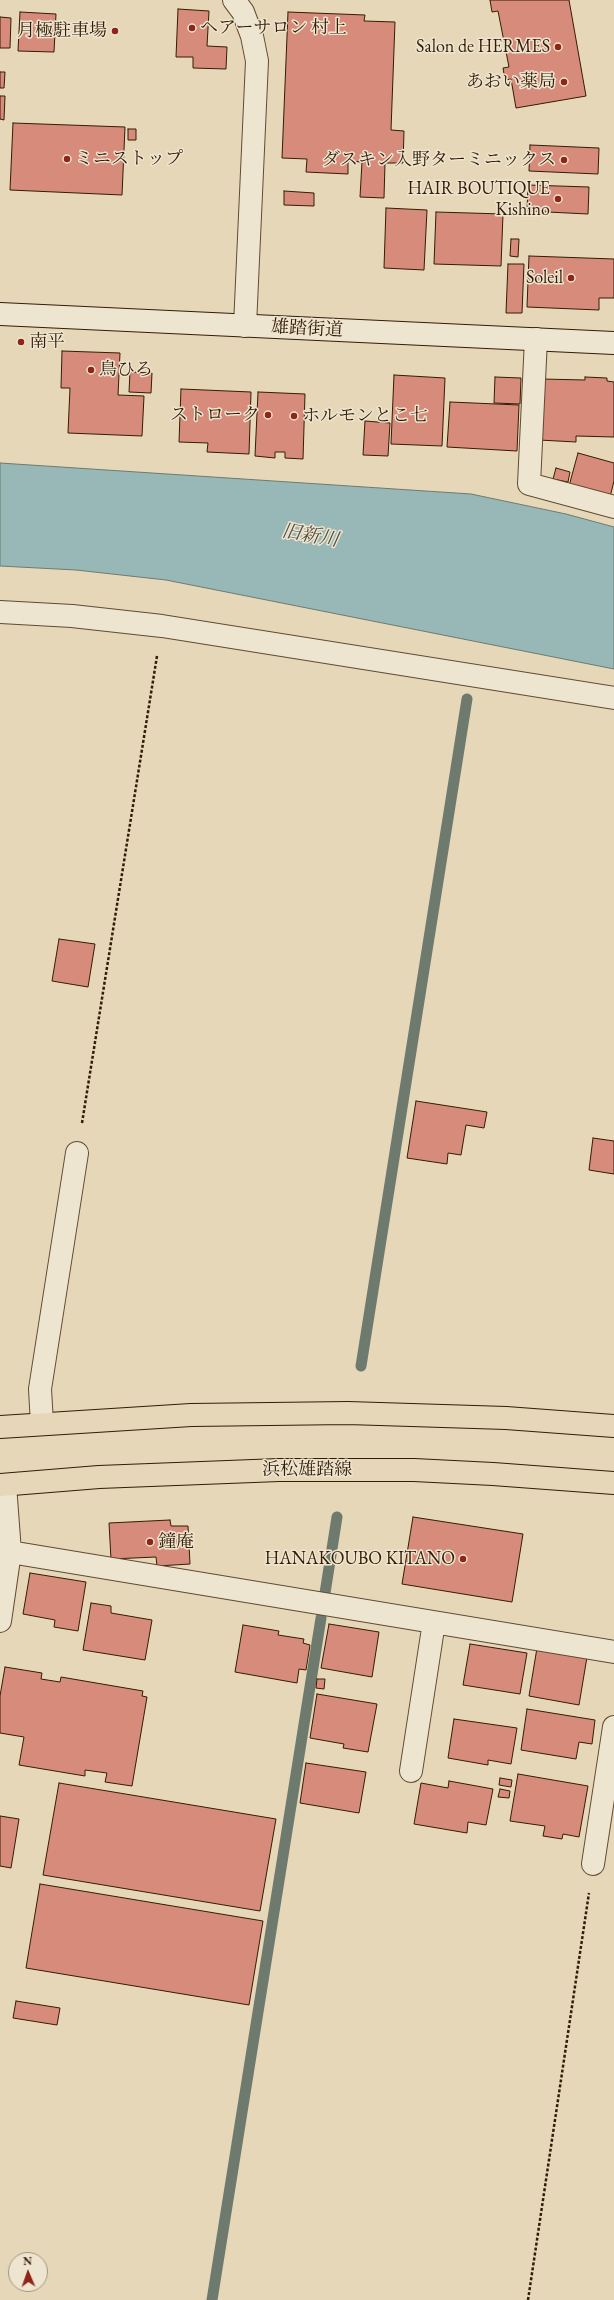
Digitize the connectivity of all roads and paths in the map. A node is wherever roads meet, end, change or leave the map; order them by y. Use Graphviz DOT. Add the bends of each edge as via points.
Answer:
graph roads {
  1 [pos="234,0"];
  2 [pos="0,314"];
  3 [pos="245,326"];
  4 [pos="536,340"];
  5 [pos="614,343"];
  6 [pos="614,507"];
  7 [pos="0,612"];
  8 [pos="162,626"];
  9 [pos="614,698"];
  10 [pos="78,1154"];
  11 [pos="42,1424"];
  12 [pos="614,1426"];
  13 [pos="0,1427"];
  14 [pos="614,1483"];
  15 [pos="2,1485"];
  16 [pos="10,1552"];
  17 [pos="0,1621"];
  18 [pos="434,1622"];
  19 [pos="614,1652"];
  20 [pos="614,1727"];
  21 [pos="411,1771"];
  22 [pos="593,1864"];
  23 [pos="528,2300"];
  1 -- 3 [label="street" via="243,12 252,36 257,61"];
  2 -- 3 [label="street, 雄踏街道"];
  3 -- 4 [label="street, 雄踏街道"];
  4 -- 5 [label="street, 雄踏街道"];
  4 -- 6 [label="street" via="529,484"];
  7 -- 8 [label="street" via="72,616"];
  8 -- 9 [label="street"];
  8 -- 10 [label="path"];
  10 -- 11 [label="street" via="40,1389"];
  11 -- 12 [label="main road" via="191,1415 348,1414 498,1418"];
  11 -- 13 [label="main road"];
  14 -- 15 [label="main road, 浜松雄踏線" via="493,1474 321,1470 178,1473"];
  15 -- 16 [label="street"];
  16 -- 17 [label="street"];
  16 -- 18 [label="street"];
  18 -- 19 [label="street"];
  18 -- 21 [label="street"];
  20 -- 22 [label="street"];
  22 -- 23 [label="path"];
}
